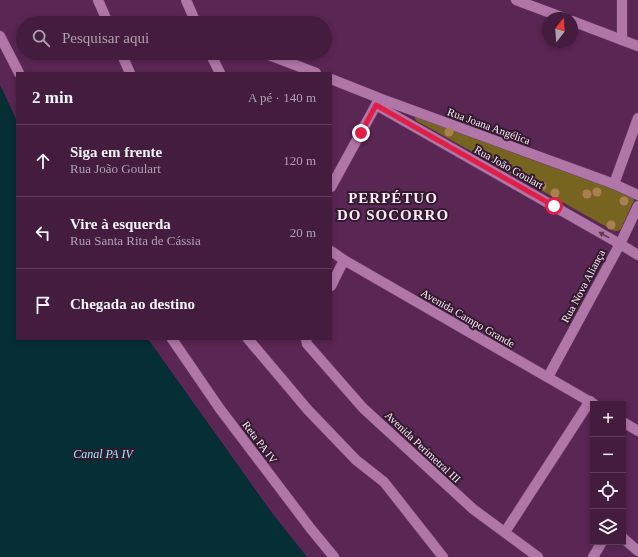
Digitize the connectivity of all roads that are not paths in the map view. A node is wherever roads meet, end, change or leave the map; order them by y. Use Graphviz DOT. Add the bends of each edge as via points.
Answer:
graph roads {
  1 [pos="98,0"];
  2 [pos="186,0"];
  3 [pos="516,0"];
  4 [pos="625,1"];
  5 [pos="548,12"];
  6 [pos="105,16"];
  7 [pos="193,16"];
  8 [pos="578,23"];
  9 [pos="0,36"];
  10 [pos="622,40"];
  11 [pos="638,46"];
  12 [pos="124,60"];
  13 [pos="214,60"];
  14 [pos="282,60"];
  15 [pos="18,72"];
  16 [pos="130,72"];
  17 [pos="220,72"];
  18 [pos="313,72"];
  19 [pos="332,79"];
  20 [pos="380,103"];
  21 [pos="638,118"];
  22 [pos="614,184"];
  23 [pos="332,185"];
  24 [pos="638,195"];
  25 [pos="638,206"];
  26 [pos="620,244"];
  27 [pos="332,252"];
  28 [pos="638,255"];
  29 [pos="344,260"];
  30 [pos="332,284"];
  31 [pos="173,340"];
  32 [pos="249,340"];
  33 [pos="306,340"];
  34 [pos="548,377"];
  35 [pos="590,402"];
  36 [pos="590,406"];
  37 [pos="626,424"];
  38 [pos="638,431"];
  39 [pos="505,532"];
  40 [pos="626,541"];
  41 [pos="600,545"];
  42 [pos="638,551"];
  43 [pos="334,557"];
  44 [pos="443,557"];
  45 [pos="538,557"];
  46 [pos="594,557"];
  1 -- 6 [label="street"];
  2 -- 7 [label="street"];
  3 -- 5 [label="street"];
  4 -- 10 [label="street"];
  8 -- 10 [label="street"];
  9 -- 15 [label="street"];
  10 -- 11 [label="street"];
  12 -- 16 [label="street"];
  13 -- 17 [label="street"];
  14 -- 18 [label="street"];
  19 -- 20 [label="street, Rua Joana Angélica"];
  20 -- 22 [label="street, Rua Joana Angélica"];
  20 -- 23 [label="street"];
  26 -- 20 [label="street, Rua João Goulart, one-way"];
  21 -- 22 [label="street"];
  22 -- 24 [label="street, Rua Joana Angélica"];
  25 -- 26 [label="street, Rua Nova Aliança"];
  26 -- 28 [label="street, Rua João Goulart"];
  26 -- 34 [label="street, Rua Nova Aliança"];
  27 -- 29 [label="street, Avenida Campo Grande"];
  29 -- 30 [label="street"];
  29 -- 34 [label="street, Avenida Campo Grande"];
  31 -- 43 [label="street, Reta PA IV" via="220,409"];
  32 -- 44 [label="street" via="308,410 356,460 384,482"];
  33 -- 39 [label="street, Avenida Perimetral III" via="364,408 473,509"];
  34 -- 35 [label="street, Avenida Campo Grande"];
  36 -- 39 [label="street"];
  37 -- 38 [label="street"];
  39 -- 45 [label="street, Avenida Perimetral III"];
  40 -- 42 [label="street"];
  41 -- 46 [label="street"];
}
